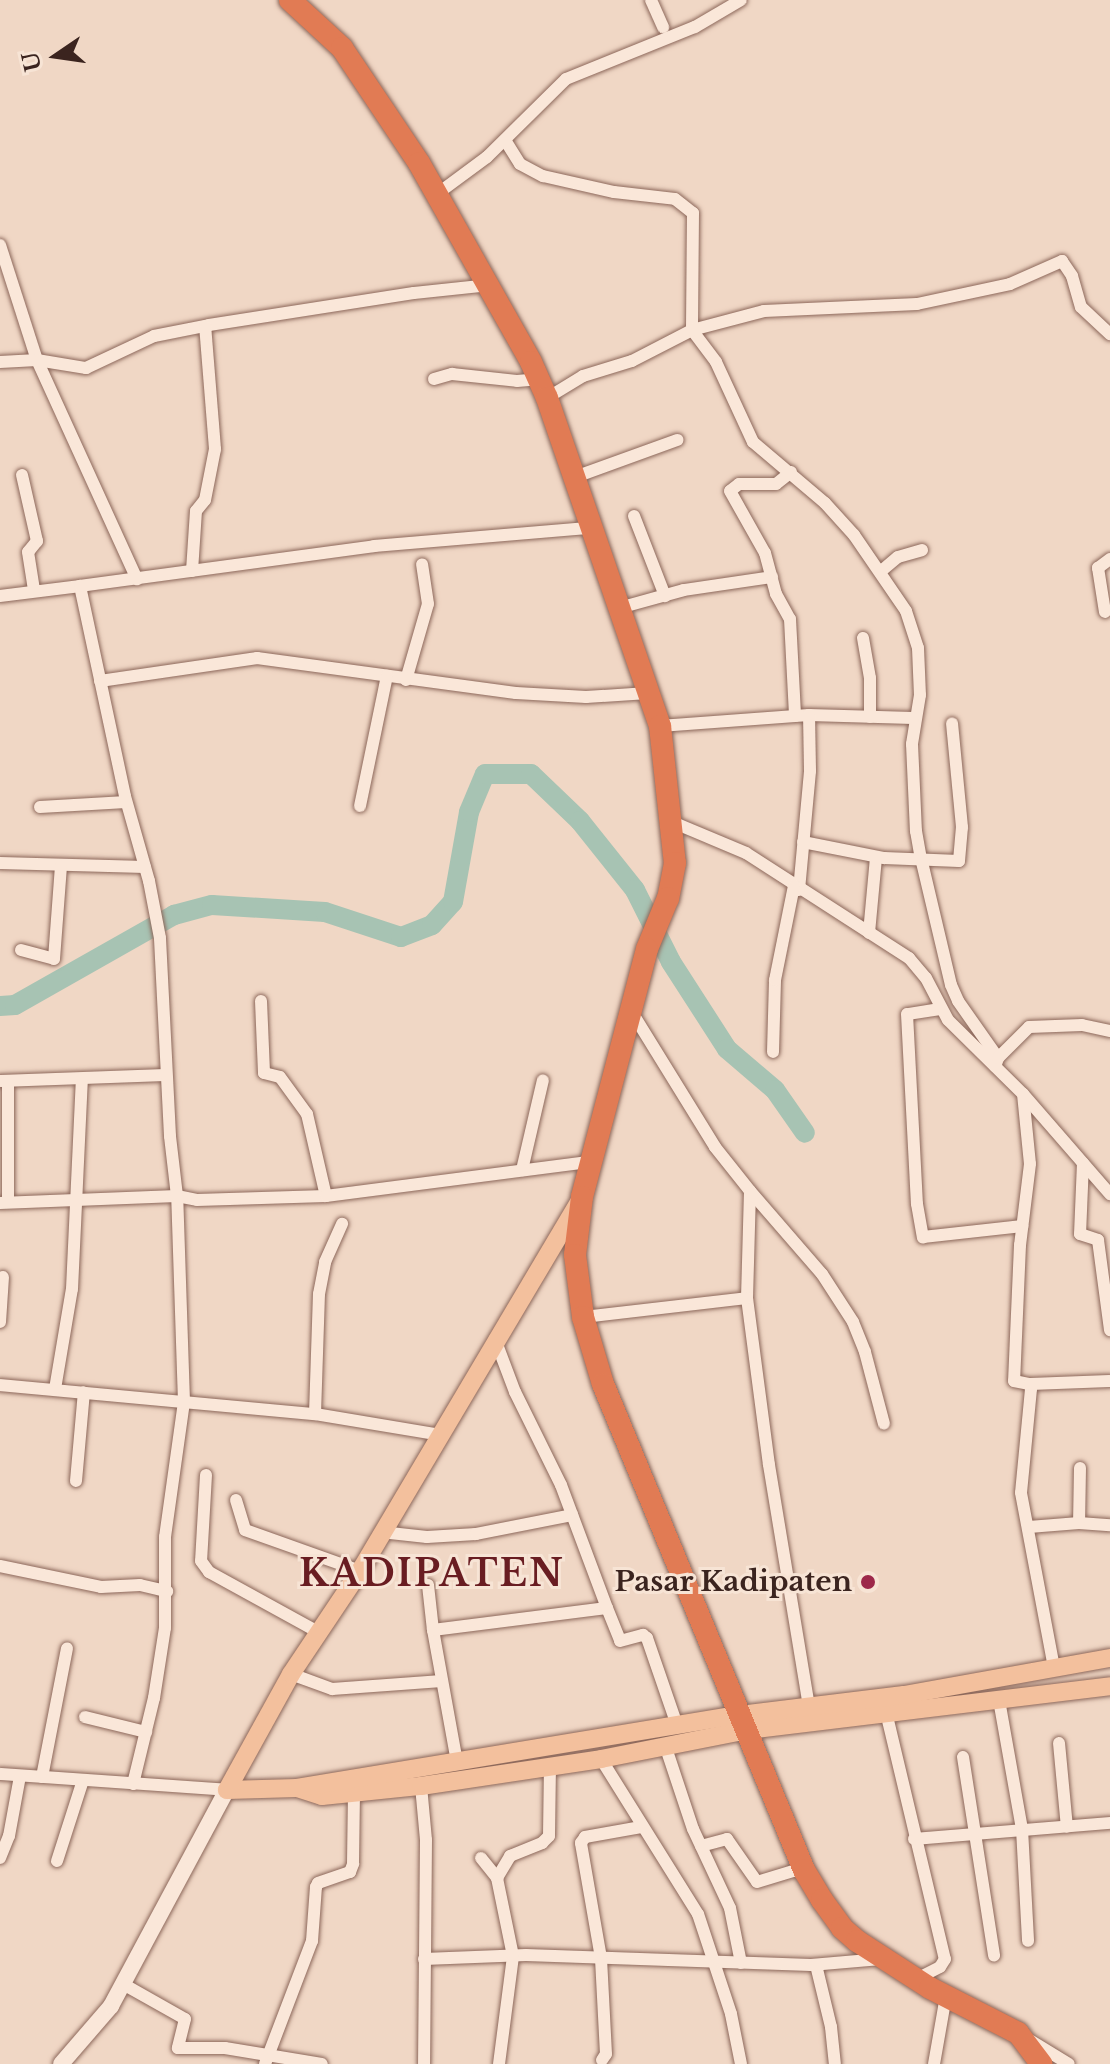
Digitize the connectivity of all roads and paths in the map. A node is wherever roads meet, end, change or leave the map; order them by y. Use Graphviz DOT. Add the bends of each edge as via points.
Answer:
graph roads {
  1 [pos="290,0"];
  2 [pos="651,0"];
  3 [pos="741,0"];
  4 [pos="663,27"];
  5 [pos="505,140"];
  6 [pos="437,194"];
  7 [pos="0,245"];
  8 [pos="490,285"];
  9 [pos="205,326"];
  10 [pos="692,330"];
  11 [pos="1110,334"];
  12 [pos="37,360"];
  13 [pos="0,362"];
  14 [pos="434,379"];
  15 [pos="542,388"];
  16 [pos="677,440"];
  17 [pos="791,472"];
  18 [pos="22,475"];
  19 [pos="575,477"];
  20 [pos="634,516"];
  21 [pos="590,528"];
  22 [pos="922,550"];
  23 [pos="1110,559"];
  24 [pos="422,564"];
  25 [pos="192,571"];
  26 [pos="880,572"];
  27 [pos="772,577"];
  28 [pos="137,579"];
  29 [pos="80,586"];
  30 [pos="34,590"];
  31 [pos="0,596"];
  32 [pos="665,596"];
  33 [pos="619,608"];
  34 [pos="1105,612"];
  35 [pos="863,638"];
  36 [pos="387,676"];
  37 [pos="406,680"];
  38 [pos="100,681"];
  39 [pos="648,693"];
  40 [pos="809,715"];
  41 [pos="795,716"];
  42 [pos="870,717"];
  43 [pos="913,718"];
  44 [pos="952,723"];
  45 [pos="660,726"];
  46 [pos="126,802"];
  47 [pos="360,806"];
  48 [pos="40,807"];
  49 [pos="670,821"];
  50 [pos="803,842"];
  51 [pos="876,857"];
  52 [pos="921,858"];
  53 [pos="0,863"];
  54 [pos="61,866"];
  55 [pos="145,867"];
  56 [pos="797,888"];
  57 [pos="869,933"];
  58 [pos="21,950"];
  59 [pos="261,1001"];
  60 [pos="940,1009"];
  61 [pos="633,1014"];
  62 [pos="970,1019"];
  63 [pos="1110,1031"];
  64 [pos="965,1037"];
  65 [pos="773,1052"];
  66 [pos="996,1062"];
  67 [pos="166,1075"];
  68 [pos="82,1079"];
  69 [pos="543,1080"];
  70 [pos="4,1081"];
  71 [pos="1023,1094"];
  72 [pos="594,1161"];
  73 [pos="1083,1163"];
  74 [pos="522,1170"];
  75 [pos="750,1191"];
  76 [pos="1110,1194"];
  77 [pos="177,1196"];
  78 [pos="326,1196"];
  79 [pos="582,1197"];
  80 [pos="73,1200"];
  81 [pos="4,1203"];
  82 [pos="342,1224"];
  83 [pos="1022,1226"];
  84 [pos="3,1277"];
  85 [pos="747,1298"];
  86 [pos="583,1317"];
  87 [pos="0,1322"];
  88 [pos="1110,1330"];
  89 [pos="495,1339"];
  90 [pos="1110,1381"];
  91 [pos="1030,1384"];
  92 [pos="0,1385"];
  93 [pos="55,1389"];
  94 [pos="84,1392"];
  95 [pos="184,1402"];
  96 [pos="315,1414"];
  97 [pos="884,1424"];
  98 [pos="440,1435"];
  99 [pos="1080,1468"];
  100 [pos="206,1475"];
  101 [pos="76,1481"];
  102 [pos="236,1500"];
  103 [pos="572,1515"];
  104 [pos="1079,1523"];
  105 [pos="1110,1525"];
  106 [pos="1029,1527"];
  107 [pos="381,1532"];
  108 [pos="0,1566"];
  109 [pos="360,1571"];
  110 [pos="428,1585"];
  111 [pos="167,1591"];
  112 [pos="607,1608"];
  113 [pos="433,1630"];
  114 [pos="318,1632"];
  115 [pos="67,1648"];
  116 [pos="1110,1658"];
  117 [pos="1054,1668"];
  118 [pos="291,1674"];
  119 [pos="442,1681"];
  120 [pos="1110,1686"];
  121 [pos="999,1700"];
  122 [pos="809,1707"];
  123 [pos="886,1712"];
  124 [pos="85,1717"];
  125 [pos="744,1722"];
  126 [pos="677,1725"];
  127 [pos="146,1732"];
  128 [pos="1059,1743"];
  129 [pos="666,1748"];
  130 [pos="963,1757"];
  131 [pos="601,1759"];
  132 [pos="457,1762"];
  133 [pos="550,1767"];
  134 [pos="0,1774"];
  135 [pos="20,1776"];
  136 [pos="42,1777"];
  137 [pos="83,1780"];
  138 [pos="133,1784"];
  139 [pos="421,1786"];
  140 [pos="297,1788"];
  141 [pos="227,1790"];
  142 [pos="354,1793"];
  143 [pos="1110,1823"];
  144 [pos="641,1827"];
  145 [pos="1067,1827"];
  146 [pos="1022,1829"];
  147 [pos="973,1834"];
  148 [pos="914,1839"];
  149 [pos="701,1846"];
  150 [pos="0,1858"];
  151 [pos="481,1858"];
  152 [pos="57,1861"];
  153 [pos="803,1868"];
  154 [pos="497,1878"];
  155 [pos="1028,1941"];
  156 [pos="513,1956"];
  157 [pos="994,1956"];
  158 [pos="601,1958"];
  159 [pos="884,1958"];
  160 [pos="424,1959"];
  161 [pos="713,1961"];
  162 [pos="741,1963"];
  163 [pos="816,1965"];
  164 [pos="916,1979"];
  165 [pos="123,1984"];
  166 [pos="946,1996"];
  167 [pos="1018,2033"];
  168 [pos="266,2059"];
  169 [pos="602,2060"];
  170 [pos="61,2064"];
  171 [pos="322,2064"];
  172 [pos="424,2064"];
  173 [pos="499,2064"];
  174 [pos="741,2064"];
  175 [pos="835,2064"];
  176 [pos="934,2064"];
  177 [pos="1041,2064"];
  178 [pos="1069,2064"];
  1 -- 6 [label="highway" via="342,48"];
  2 -- 4 [label="street"];
  3 -- 5 [label="street" via="695,27 566,79"];
  5 -- 6 [label="street"];
  5 -- 10 [label="street" via="520,164 543,176 675,199 693,213"];
  6 -- 8 [label="highway"];
  7 -- 12 [label="street"];
  8 -- 9 [label="street"];
  8 -- 15 [label="highway"];
  9 -- 12 [label="street" via="154,336 86,368"];
  9 -- 25 [label="street" via="215,449 205,500 196,511"];
  10 -- 11 [label="street" via="764,311 917,304 1010,284 1062,261 1081,307"];
  10 -- 15 [label="street" via="632,361"];
  10 -- 17 [label="street" via="716,362 753,442"];
  12 -- 13 [label="street"];
  12 -- 28 [label="street"];
  14 -- 15 [label="street" via="452,374"];
  15 -- 19 [label="highway"];
  16 -- 19 [label="street"];
  17 -- 26 [label="street" via="825,503"];
  17 -- 27 [label="street" via="776,484 739,484 730,491 765,553"];
  18 -- 30 [label="street" via="37,541 28,552"];
  19 -- 21 [label="highway"];
  20 -- 32 [label="street"];
  21 -- 25 [label="street" via="374,546"];
  21 -- 33 [label="highway"];
  22 -- 26 [label="street" via="898,557"];
  23 -- 34 [label="street" via="1098,568"];
  24 -- 37 [label="street" via="428,604"];
  25 -- 28 [label="street"];
  26 -- 43 [label="street" via="906,611 918,648 920,695"];
  27 -- 32 [label="street"];
  27 -- 41 [label="street" via="790,619"];
  28 -- 29 [label="street"];
  29 -- 30 [label="street"];
  29 -- 38 [label="street"];
  30 -- 31 [label="street"];
  32 -- 33 [label="street"];
  33 -- 39 [label="highway"];
  35 -- 42 [label="street"];
  36 -- 37 [label="street"];
  36 -- 38 [label="street" via="257,658"];
  36 -- 47 [label="street"];
  37 -- 39 [label="street" via="586,697"];
  38 -- 46 [label="street"];
  39 -- 45 [label="highway"];
  40 -- 41 [label="street"];
  40 -- 42 [label="street"];
  40 -- 50 [label="street"];
  41 -- 45 [label="street"];
  42 -- 43 [label="street"];
  43 -- 52 [label="street"];
  44 -- 52 [label="street" via="961,857"];
  45 -- 49 [label="highway"];
  46 -- 48 [label="street"];
  46 -- 55 [label="street"];
  49 -- 56 [label="street" via="746,853"];
  49 -- 61 [label="highway" via="675,863"];
  50 -- 51 [label="street"];
  50 -- 56 [label="street"];
  51 -- 52 [label="street"];
  51 -- 57 [label="street"];
  52 -- 62 [label="street" via="951,985"];
  53 -- 54 [label="street"];
  54 -- 55 [label="street"];
  54 -- 58 [label="street" via="54,959"];
  55 -- 67 [label="street" via="160,938"];
  56 -- 57 [label="street"];
  56 -- 65 [label="street" via="775,980"];
  57 -- 60 [label="street" via="909,958 926,978"];
  59 -- 78 [label="street" via="264,1073 280,1077 307,1114"];
  60 -- 64 [label="street"];
  60 -- 83 [label="street" via="911,1012 906,1024 923,1237"];
  61 -- 72 [label="highway"];
  61 -- 75 [label="street" via="715,1147"];
  62 -- 64 [label="street"];
  62 -- 66 [label="street"];
  63 -- 66 [label="street" via="1082,1025 1029,1027"];
  64 -- 66 [label="street"];
  66 -- 71 [label="street"];
  67 -- 68 [label="street"];
  67 -- 77 [label="street"];
  68 -- 70 [label="street"];
  68 -- 80 [label="street"];
  69 -- 74 [label="street"];
  70 -- 81 [label="street"];
  71 -- 73 [label="street"];
  71 -- 83 [label="street" via="1030,1143"];
  72 -- 74 [label="street"];
  72 -- 79 [label="highway"];
  73 -- 76 [label="street"];
  73 -- 88 [label="street" via="1080,1234 1098,1240"];
  74 -- 78 [label="street"];
  75 -- 85 [label="street"];
  75 -- 97 [label="street" via="822,1274 853,1322"];
  77 -- 78 [label="street"];
  77 -- 80 [label="street"];
  77 -- 95 [label="street"];
  79 -- 86 [label="highway" via="575,1255"];
  79 -- 89 [label="main road"];
  80 -- 81 [label="street"];
  80 -- 93 [label="street" via="72,1289"];
  82 -- 96 [label="street" via="325,1262 319,1294"];
  83 -- 91 [label="street" via="1014,1381"];
  84 -- 87 [label="street"];
  85 -- 86 [label="street"];
  85 -- 122 [label="street"];
  86 -- 125 [label="highway" via="603,1384"];
  89 -- 98 [label="main road"];
  89 -- 103 [label="street"];
  90 -- 91 [label="street"];
  91 -- 106 [label="street" via="1021,1493"];
  92 -- 93 [label="street"];
  93 -- 94 [label="street"];
  94 -- 95 [label="street"];
  94 -- 101 [label="street"];
  95 -- 96 [label="street"];
  95 -- 111 [label="street" via="165,1537"];
  96 -- 98 [label="street"];
  98 -- 107 [label="main road"];
  99 -- 104 [label="street"];
  100 -- 114 [label="street" via="201,1561 209,1572"];
  102 -- 109 [label="street" via="245,1530"];
  103 -- 107 [label="street" via="476,1534 427,1537"];
  103 -- 112 [label="street"];
  104 -- 105 [label="street"];
  104 -- 106 [label="street"];
  106 -- 117 [label="street"];
  107 -- 109 [label="main road"];
  108 -- 111 [label="street" via="101,1587 140,1585"];
  109 -- 114 [label="main road"];
  110 -- 113 [label="street"];
  111 -- 127 [label="street"];
  112 -- 113 [label="street"];
  112 -- 126 [label="street" via="620,1641 647,1638"];
  113 -- 119 [label="street"];
  114 -- 118 [label="main road"];
  115 -- 136 [label="street"];
  116 -- 117 [label="main road"];
  117 -- 122 [label="main road"];
  118 -- 119 [label="street" via="332,1689"];
  118 -- 141 [label="main road"];
  119 -- 132 [label="street"];
  120 -- 121 [label="main road"];
  121 -- 123 [label="main road"];
  121 -- 146 [label="street"];
  122 -- 125 [label="main road"];
  123 -- 125 [label="main road"];
  123 -- 148 [label="street"];
  124 -- 127 [label="street"];
  125 -- 126 [label="main road"];
  125 -- 129 [label="main road"];
  125 -- 153 [label="highway"];
  126 -- 132 [label="main road"];
  127 -- 138 [label="street"];
  128 -- 145 [label="street"];
  129 -- 131 [label="main road"];
  129 -- 149 [label="street"];
  130 -- 147 [label="street"];
  131 -- 133 [label="main road"];
  131 -- 144 [label="street"];
  132 -- 140 [label="main road"];
  133 -- 139 [label="main road"];
  133 -- 154 [label="street" via="549,1836 510,1856"];
  134 -- 135 [label="street"];
  135 -- 136 [label="street"];
  135 -- 150 [label="street"];
  136 -- 137 [label="street"];
  137 -- 138 [label="street"];
  137 -- 152 [label="street"];
  138 -- 141 [label="street"];
  139 -- 142 [label="main road"];
  139 -- 160 [label="street" via="426,1840"];
  140 -- 141 [label="main road"];
  140 -- 142 [label="main road" via="322,1796"];
  141 -- 165 [label="main road"];
  142 -- 168 [label="street" via="353,1864 350,1872 316,1887 312,1941"];
  143 -- 145 [label="street"];
  144 -- 158 [label="street" via="585,1837 581,1843"];
  144 -- 161 [label="street" via="698,1914"];
  145 -- 146 [label="street"];
  146 -- 147 [label="street"];
  146 -- 155 [label="street"];
  147 -- 148 [label="street"];
  147 -- 157 [label="street"];
  148 -- 164 [label="street" via="945,1959"];
  149 -- 153 [label="street" via="727,1839 757,1882"];
  149 -- 162 [label="street" via="730,1908"];
  151 -- 154 [label="street"];
  153 -- 159 [label="highway" via="842,1928"];
  154 -- 156 [label="street"];
  156 -- 158 [label="street"];
  156 -- 160 [label="street"];
  156 -- 173 [label="street"];
  158 -- 161 [label="street"];
  158 -- 169 [label="street" via="606,2054"];
  159 -- 163 [label="street"];
  159 -- 164 [label="highway"];
  160 -- 172 [label="street"];
  161 -- 162 [label="street"];
  161 -- 174 [label="street"];
  162 -- 163 [label="street"];
  163 -- 175 [label="street"];
  164 -- 166 [label="highway"];
  165 -- 168 [label="street" via="183,2016 178,2048 225,2048"];
  165 -- 170 [label="main road"];
  166 -- 167 [label="highway"];
  166 -- 176 [label="street"];
  167 -- 177 [label="highway"];
  167 -- 178 [label="street"];
  168 -- 171 [label="street"];
}
